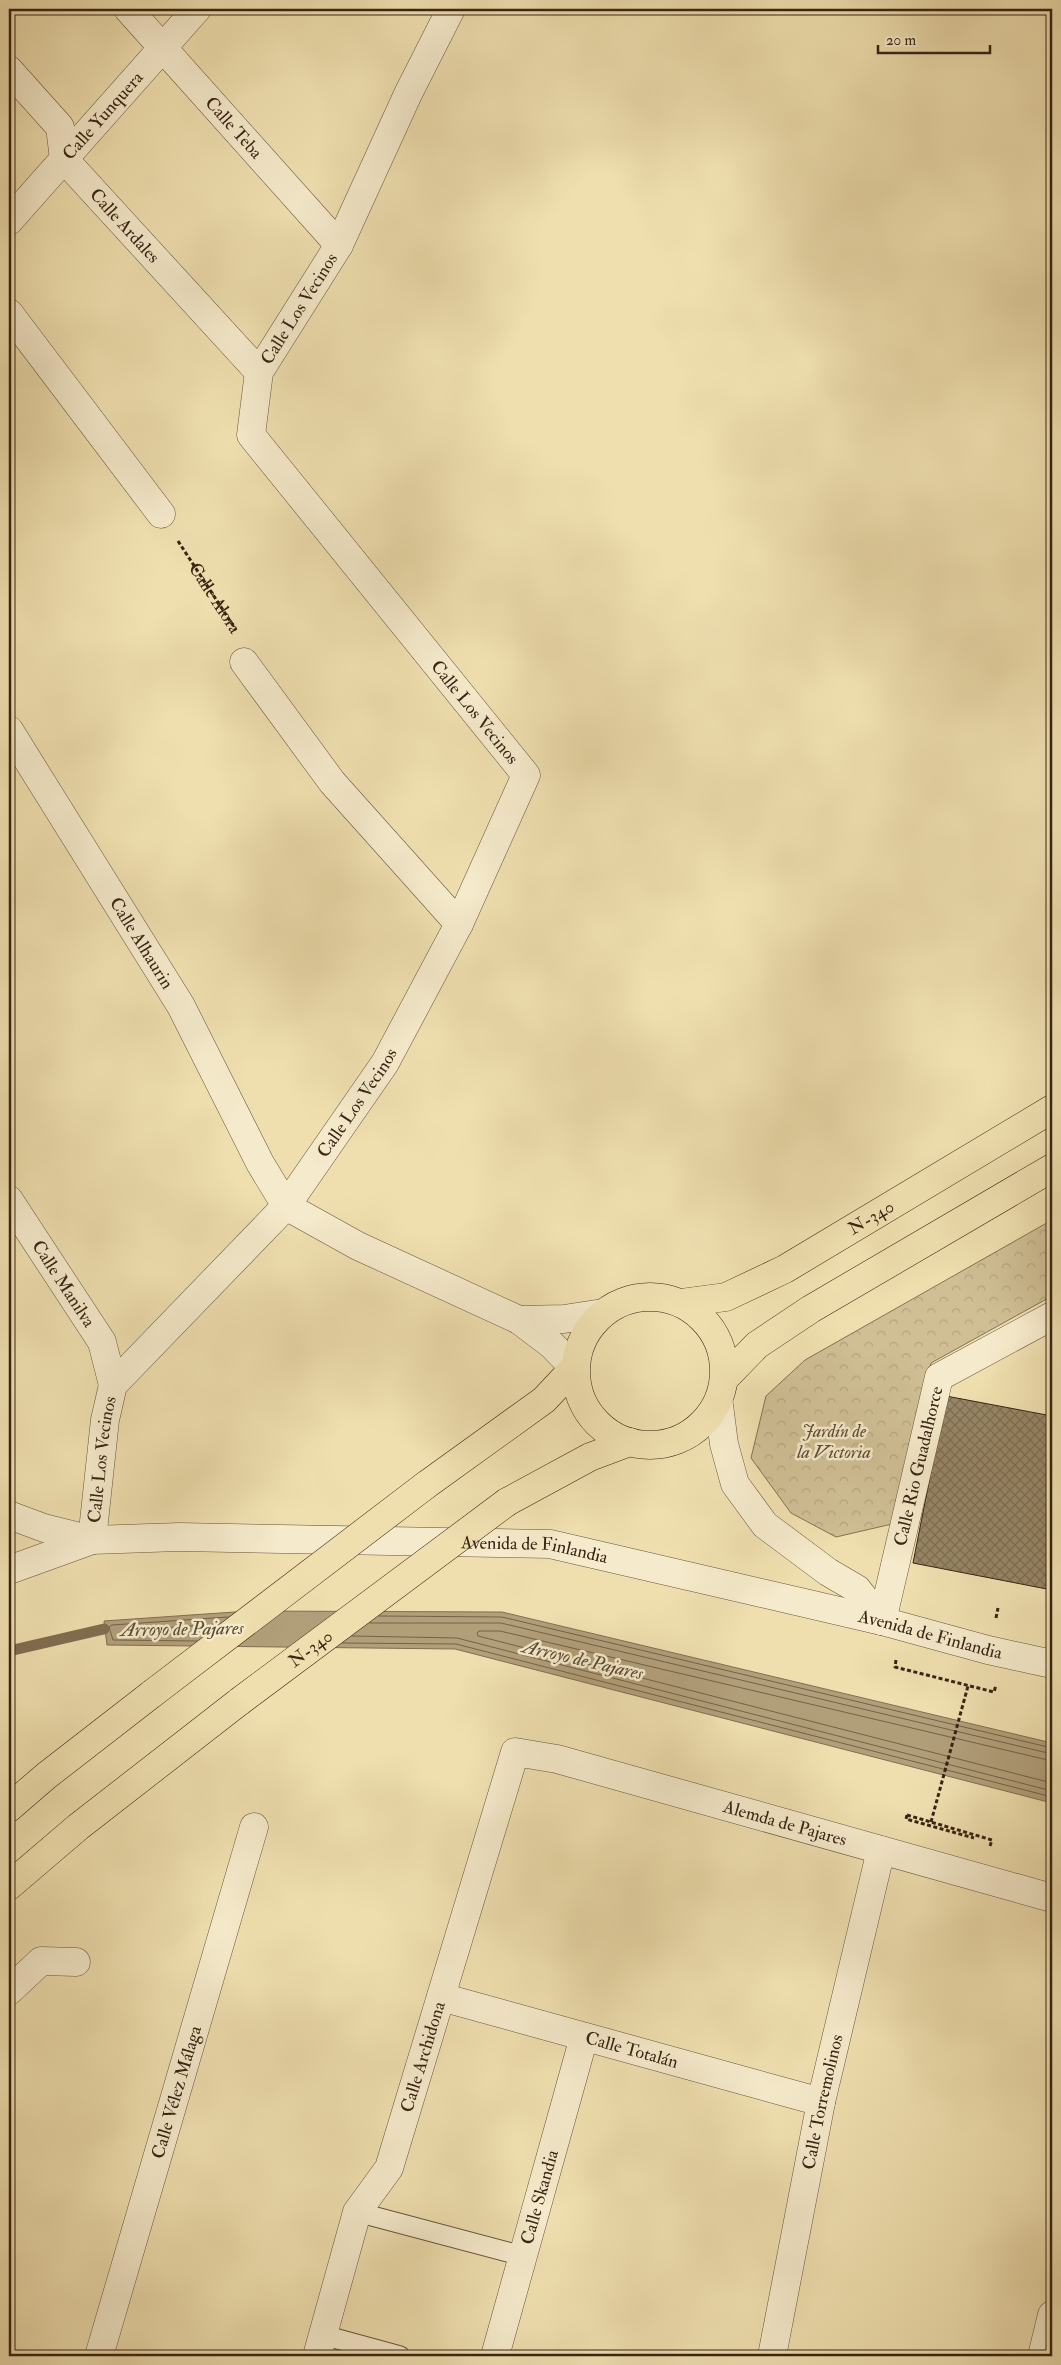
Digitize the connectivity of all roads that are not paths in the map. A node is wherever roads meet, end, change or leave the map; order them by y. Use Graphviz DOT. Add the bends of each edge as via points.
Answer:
graph roads {
  1 [pos="128,9"];
  2 [pos="197,9"];
  3 [pos="452,9"];
  4 [pos="162,48"];
  5 [pos="9,70"];
  6 [pos="64,160"];
  7 [pos="9,221"];
  8 [pos="340,245"];
  9 [pos="9,313"];
  10 [pos="259,372"];
  11 [pos="162,514"];
  12 [pos="244,662"];
  13 [pos="9,730"];
  14 [pos="459,924"];
  15 [pos="1052,1109"];
  16 [pos="1052,1168"];
  17 [pos="9,1200"];
  18 [pos="286,1206"];
  19 [pos="681,1303"];
  20 [pos="603,1314"];
  21 [pos="1052,1316"];
  22 [pos="519,1320"];
  23 [pos="574,1368"];
  24 [pos="726,1376"];
  25 [pos="113,1384"];
  26 [pos="719,1405"];
  27 [pos="630,1442"];
  28 [pos="9,1515"];
  29 [pos="92,1540"];
  30 [pos="9,1570"];
  31 [pos="882,1621"];
  32 [pos="1052,1664"];
  33 [pos="515,1752"];
  34 [pos="9,1808"];
  35 [pos="254,1828"];
  36 [pos="881,1850"];
  37 [pos="9,1886"];
  38 [pos="1052,1898"];
  39 [pos="76,1962"];
  40 [pos="9,1991"];
  41 [pos="441,1997"];
  42 [pos="584,2037"];
  43 [pos="821,2102"];
  44 [pos="357,2212"];
  45 [pos="523,2256"];
  46 [pos="1052,2315"];
  47 [pos="320,2346"];
  48 [pos="99,2356"];
  49 [pos="400,2356"];
  50 [pos="495,2356"];
  51 [pos="772,2356"];
  52 [pos="1042,2356"];
  1 -- 4 [label="street, Calle Teba"];
  2 -- 4 [label="street, Calle Yunquera"];
  3 -- 8 [label="street, Calle Los Vecinos" via="408,94"];
  4 -- 6 [label="street, Calle Yunquera"];
  4 -- 8 [label="street, Calle Teba"];
  5 -- 6 [label="street" via="60,127"];
  6 -- 7 [label="street, Calle Yunquera"];
  6 -- 10 [label="street, Calle Ardales"];
  8 -- 10 [label="street, Calle Los Vecinos"];
  9 -- 11 [label="street"];
  10 -- 14 [label="street, Calle Los Vecinos" via="251,435 526,776"];
  12 -- 14 [label="street" via="332,782"];
  13 -- 18 [label="street, Calle Alhaurin" via="181,1006 260,1164"];
  14 -- 18 [label="street, Calle Los Vecinos" via="385,1063"];
  15 -- 19 [label="main road, N-340" via="785,1269 726,1297"];
  16 -- 24 [label="main road" via="811,1308 757,1345"];
  17 -- 25 [label="street, Calle Manilva" via="102,1342"];
  18 -- 22 [label="street" via="358,1246"];
  18 -- 25 [label="street, Calle Los Vecinos"];
  19 -- 20 [label="main road, N-340" via="665,1298 633,1298"];
  19 -- 24 [label="main road, N-340" via="708,1323 721,1347"];
  20 -- 22 [label="street"];
  20 -- 23 [label="main road, N-340" via="587,1333"];
  21 -- 31 [label="street, Calle Rio Guadalhorce" via="939,1377"];
  22 -- 23 [label="street" via="552,1345"];
  23 -- 27 [label="main road, N-340" via="577,1387 587,1408 601,1426"];
  23 -- 34 [label="main road, N-340, bridge" via="544,1400 426,1485 153,1693"];
  24 -- 26 [label="main road, N-340"];
  25 -- 29 [label="street, Calle Los Vecinos" via="105,1420"];
  26 -- 27 [label="main road, N-340" via="694,1431 678,1438 662,1444"];
  26 -- 31 [label="street" via="724,1444 735,1484 764,1525 857,1589"];
  27 -- 37 [label="main road, N-340, bridge" via="590,1458 507,1502 240,1701 78,1827"];
  28 -- 29 [label="street, Avenida de Finlandia"];
  29 -- 30 [label="street"];
  29 -- 31 [label="street, Avenida de Finlandia" via="178,1537 550,1544"];
  31 -- 32 [label="street, Avenida de Finlandia"];
  33 -- 36 [label="street, Alemda de Pajares" via="557,1759"];
  33 -- 41 [label="street, Calle Archidona"];
  35 -- 48 [label="street, Calle Vélez Málaga"];
  36 -- 38 [label="street, Alemda de Pajares"];
  36 -- 43 [label="street, Calle Torremolinos"];
  39 -- 40 [label="street" via="41,1961"];
  41 -- 42 [label="street, Calle Totalán"];
  41 -- 44 [label="street, Calle Archidona" via="389,2168"];
  42 -- 43 [label="street, Calle Totalán"];
  42 -- 45 [label="street, Calle Skandia"];
  43 -- 51 [label="street, Calle Torremolinos"];
  44 -- 45 [label="lane"];
  44 -- 47 [label="street, Calle Archidona"];
  45 -- 50 [label="street, Calle Skandia"];
  46 -- 52 [label="street"];
  47 -- 49 [label="lane"];
}
